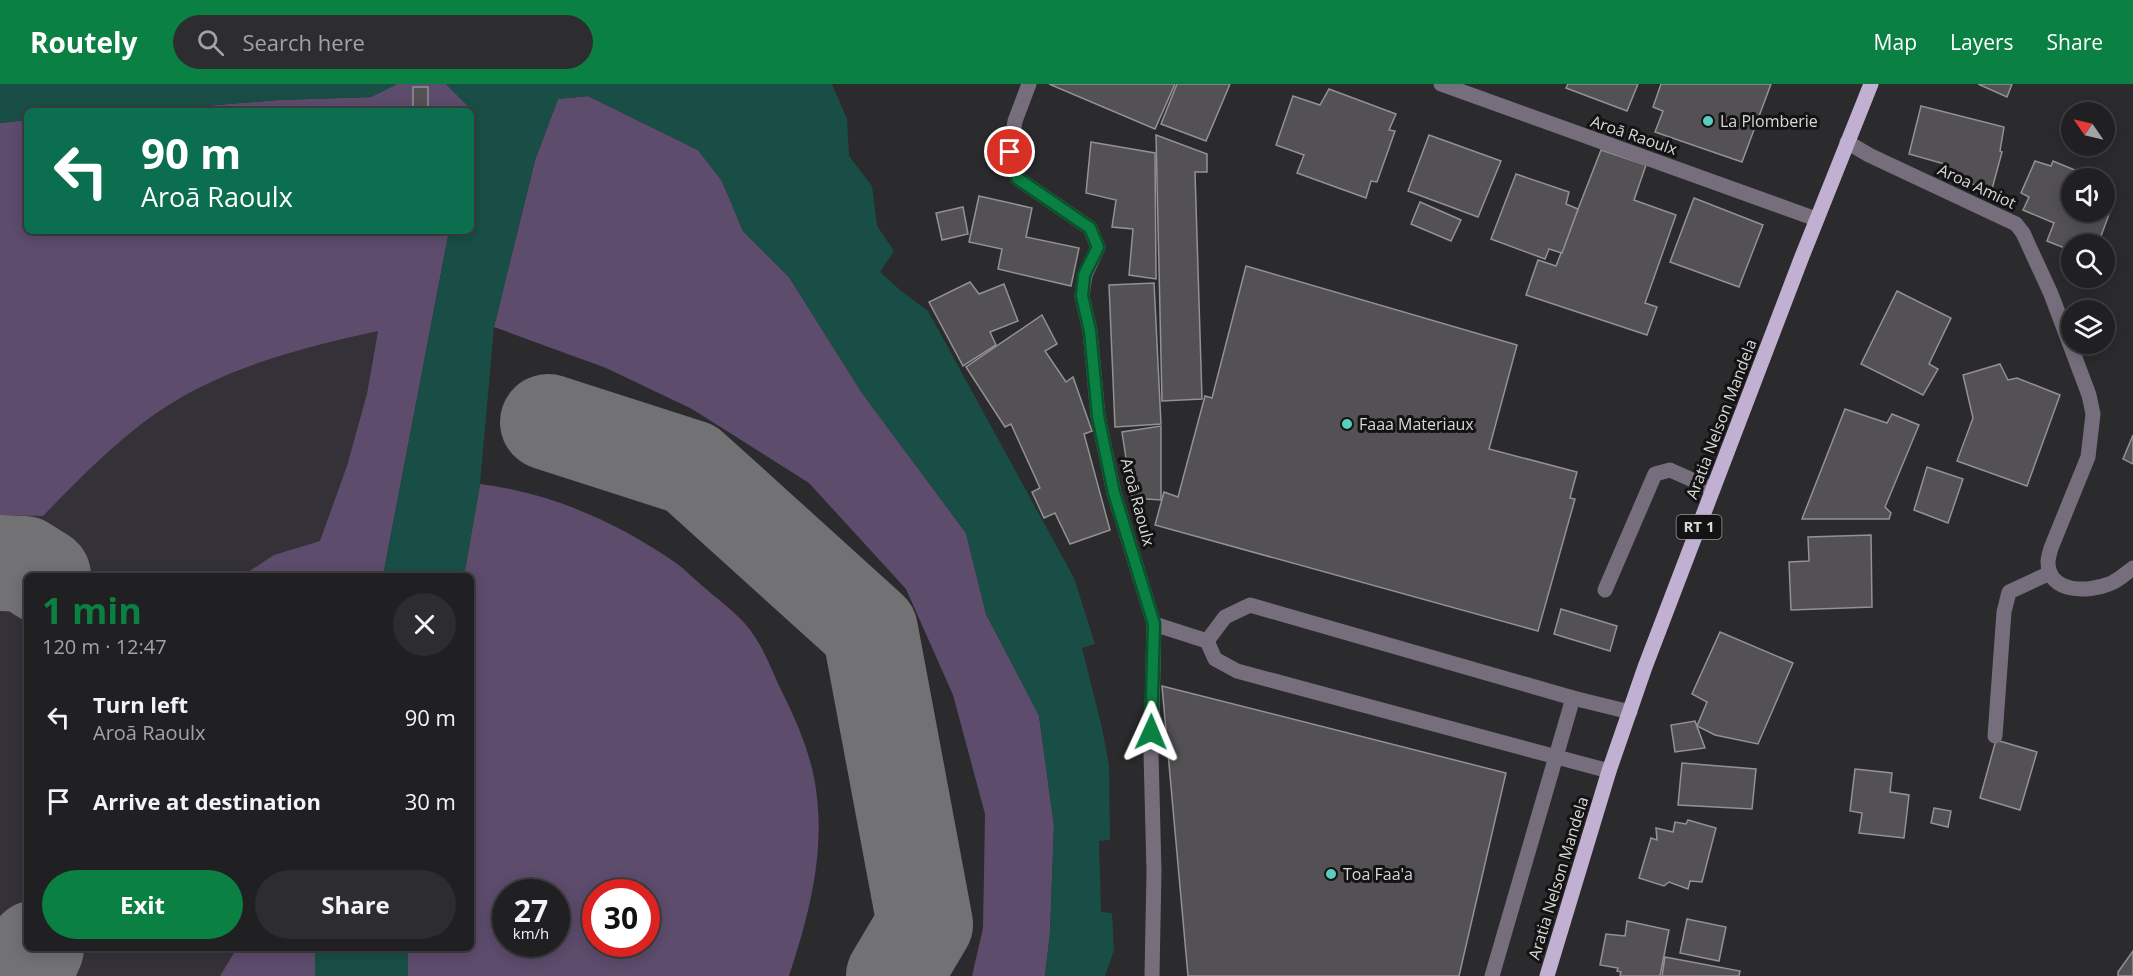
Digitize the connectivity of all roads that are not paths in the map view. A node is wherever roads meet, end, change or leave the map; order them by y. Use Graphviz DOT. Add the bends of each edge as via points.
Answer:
graph roads {
  1 [pos="1029,84"];
  2 [pos="1442,84"];
  3 [pos="1871,84"];
  4 [pos="1847,142"];
  5 [pos="1816,219"];
  6 [pos="1713,489"];
  7 [pos="2133,568"];
  8 [pos="2050,573"];
  9 [pos="1605,591"];
  10 [pos="1154,624"];
  11 [pos="1208,641"];
  12 [pos="1573,698"];
  13 [pos="1630,712"];
  14 [pos="1995,736"];
  15 [pos="1555,756"];
  16 [pos="1609,771"];
  17 [pos="1152,976"];
  18 [pos="1492,976"];
  19 [pos="1547,976"];
  1 -- 10 [label="street, Aroā Raoulx" via="1015,121 1010,152 1017,178 1090,228 1098,247 1084,275 1082,296 1090,331 1098,416 1114,493"];
  2 -- 5 [label="street, Aroā Raoulx"];
  3 -- 4 [label="main road, Aratia Nelson Mandela / RT 1"];
  4 -- 5 [label="main road, Aratia Nelson Mandela / RT 1"];
  4 -- 8 [label="street, Aroa Amiot" via="2016,224 2023,233 2051,294 2094,414 2088,457 2051,548"];
  5 -- 6 [label="main road, Aratia Nelson Mandela / RT 1"];
  6 -- 9 [label="street" via="1670,470 1656,474"];
  6 -- 13 [label="main road, Aratia Nelson Mandela / RT 1"];
  7 -- 8 [label="street" via="2111,584 2076,590 2062,585"];
  8 -- 14 [label="street" via="2009,592 2004,612"];
  10 -- 11 [label="street"];
  10 -- 17 [label="street, Aroā Raoulx"];
  11 -- 12 [label="street" via="1225,617 1250,605"];
  11 -- 15 [label="street" via="1215,659 1237,671"];
  12 -- 13 [label="street"];
  12 -- 15 [label="street"];
  13 -- 16 [label="main road, Aratia Nelson Mandela / RT 1"];
  15 -- 16 [label="street"];
  15 -- 18 [label="street"];
  16 -- 19 [label="main road, Aratia Nelson Mandela / RT 1"];
}
